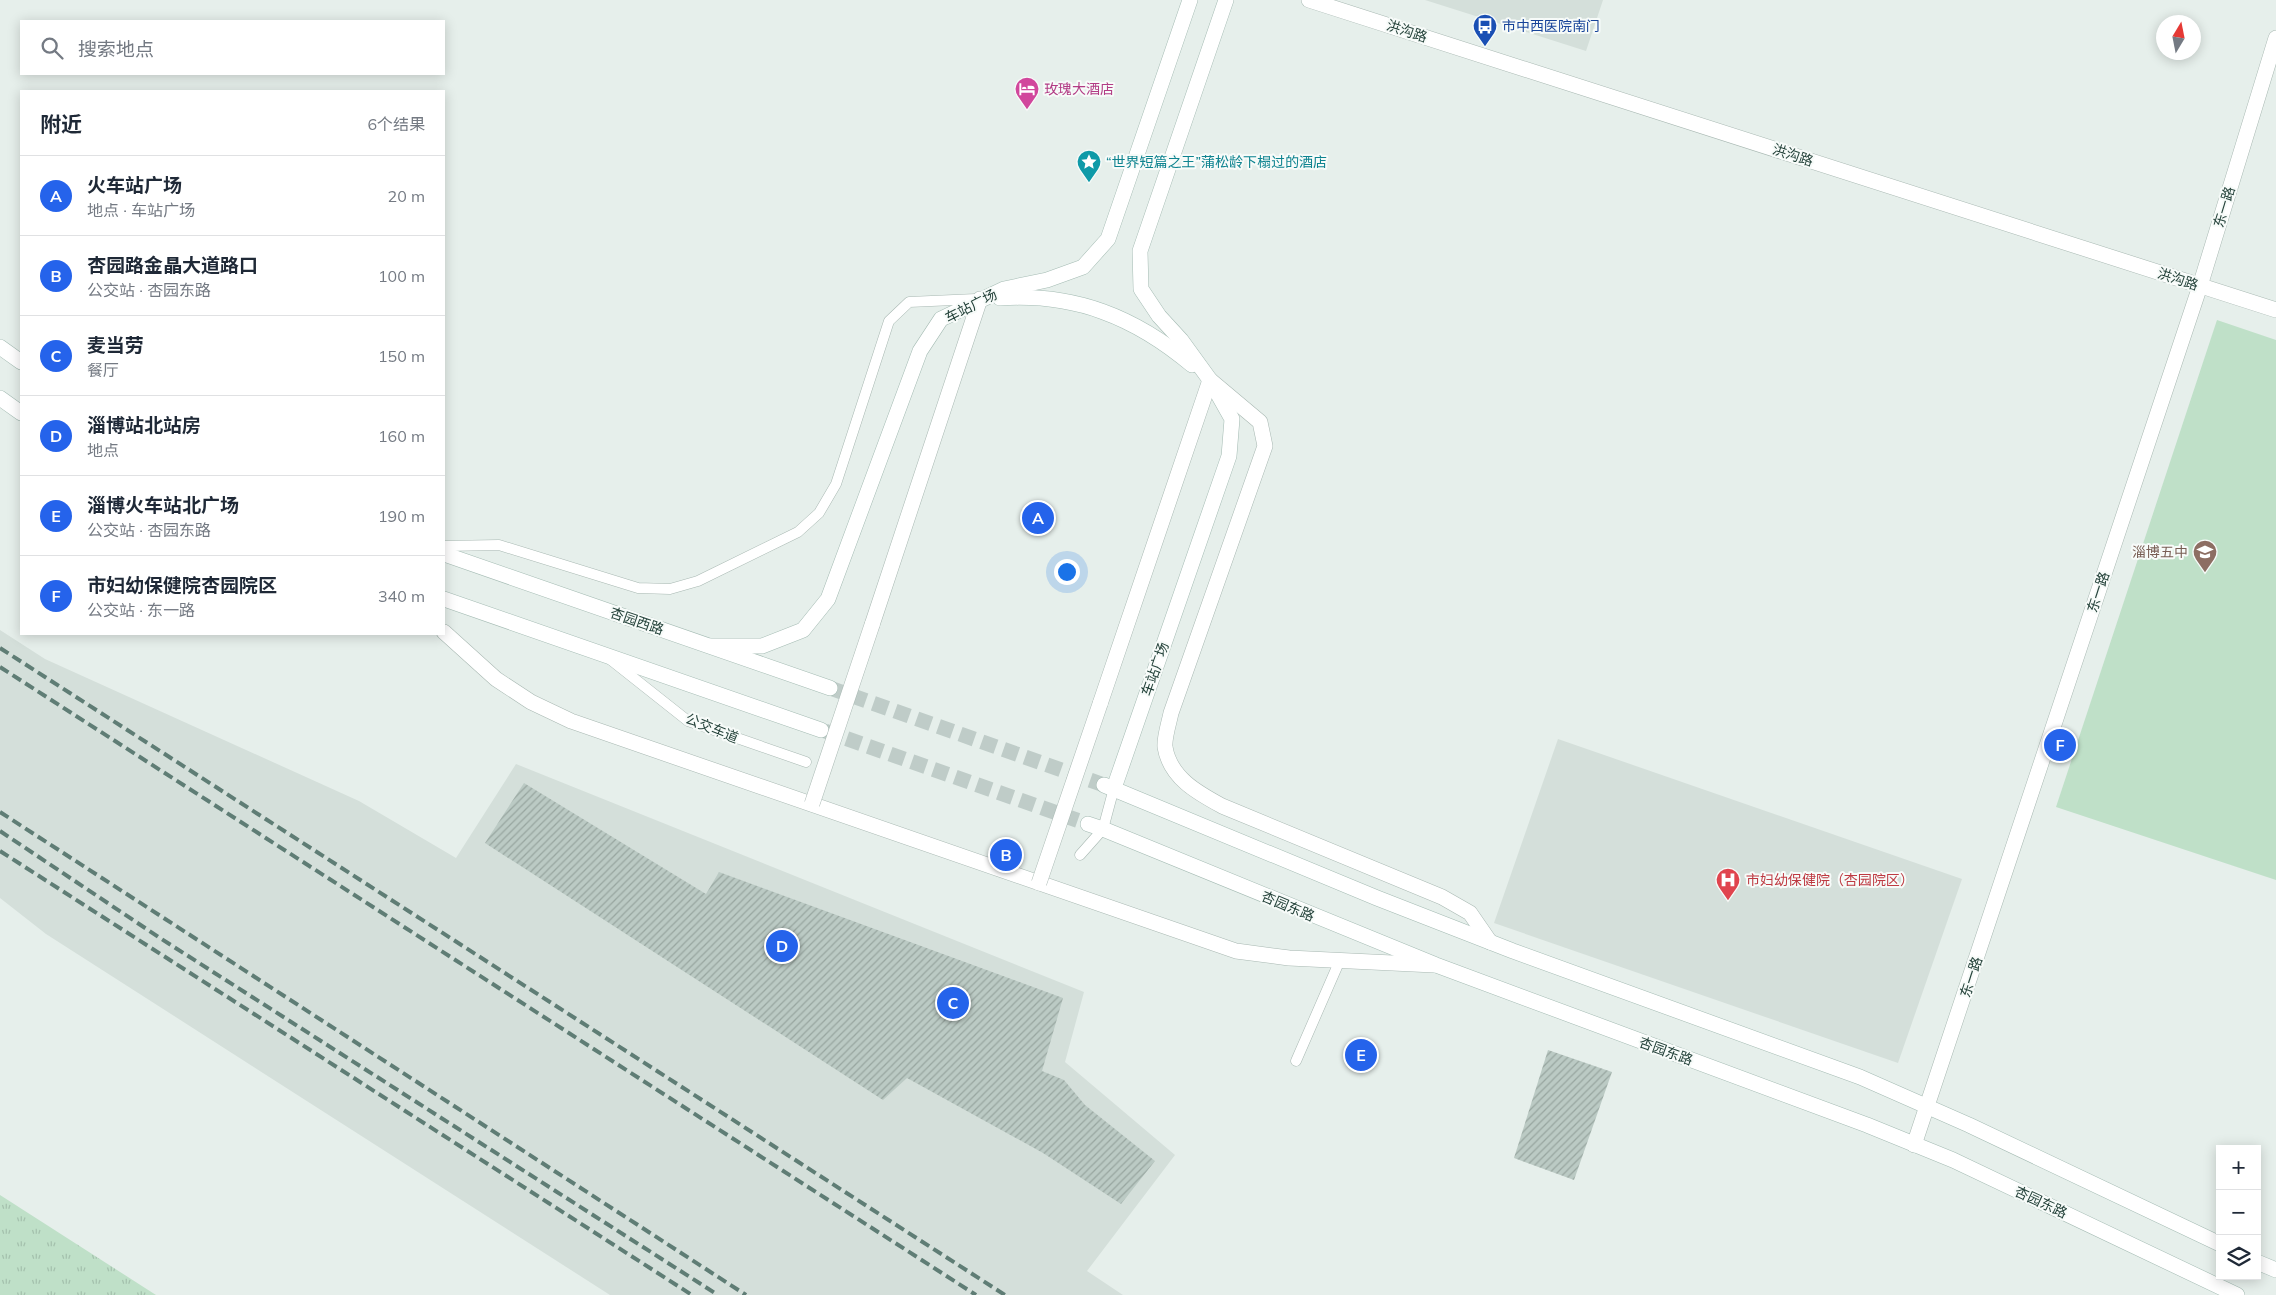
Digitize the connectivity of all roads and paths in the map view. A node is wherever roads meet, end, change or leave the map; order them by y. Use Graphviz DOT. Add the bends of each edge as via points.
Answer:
graph roads {
  1 [pos="1190,0"];
  2 [pos="1226,0"];
  3 [pos="1309,0"];
  4 [pos="2276,38"];
  5 [pos="2200,286"];
  6 [pos="980,299"];
  7 [pos="2276,310"];
  8 [pos="0,347"];
  9 [pos="20,361"];
  10 [pos="1210,380"];
  11 [pos="0,398"];
  12 [pos="20,412"];
  13 [pos="445,546"];
  14 [pos="445,554"];
  15 [pos="445,599"];
  16 [pos="445,633"];
  17 [pos="711,646"];
  18 [pos="604,655"];
  19 [pos="830,688"];
  20 [pos="821,730"];
  21 [pos="806,762"];
  22 [pos="1109,786"];
  23 [pos="812,804"];
  24 [pos="1088,824"];
  25 [pos="1103,828"];
  26 [pos="1080,855"];
  27 [pos="1039,883"];
  28 [pos="1490,942"];
  29 [pos="1340,960"];
  30 [pos="1436,965"];
  31 [pos="1296,1061"];
  32 [pos="1928,1107"];
  33 [pos="1914,1144"];
  34 [pos="2216,1242"];
  35 [pos="2261,1264"];
  36 [pos="2276,1270"];
  37 [pos="2237,1295"];
  1 -- 6 [label="main road, 车站广场" via="1108,239 1083,267 1047,280 1004,288"];
  2 -- 10 [label="main road, 车站广场" via="1140,251 1141,289"];
  3 -- 5 [label="main road, 洪沟路"];
  4 -- 5 [label="main road, 东一路"];
  5 -- 7 [label="main road, 洪沟路"];
  5 -- 32 [label="main road, 东一路"];
  6 -- 10 [label="main road" via="1023,296 1066,301 1106,312 1144,329"];
  6 -- 13 [label="lane" via="909,302 889,321 836,484 819,513 798,532 698,581 670,589 638,588 499,545"];
  6 -- 17 [label="main road, 车站广场" via="942,319 920,351 828,599 803,630 762,646"];
  6 -- 23 [label="main road, bridge"];
  8 -- 9 [label="main road"];
  10 -- 22 [label="main road, 车站广场" via="1232,419 1229,456"];
  10 -- 27 [label="main road, bridge"];
  10 -- 28 [label="main road" via="1260,422 1265,446 1171,713 1165,746 1174,770 1192,790 1222,806 1442,897 1470,913"];
  11 -- 12 [label="main road"];
  14 -- 17 [label="main road, 杏园西路"];
  15 -- 18 [label="main road"];
  16 -- 23 [label="main road" via="496,679 531,702 571,720"];
  17 -- 19 [label="main road, 杏园西路"];
  18 -- 20 [label="main road"];
  18 -- 21 [label="lane, 公交车道" via="688,721"];
  22 -- 25 [label="lane"];
  22 -- 28 [label="main road"];
  23 -- 27 [label="main road"];
  24 -- 25 [label="main road, 杏园东路"];
  25 -- 26 [label="lane"];
  25 -- 30 [label="main road, 杏园东路"];
  27 -- 29 [label="main road" via="1236,951"];
  28 -- 32 [label="main road" via="1860,1077"];
  29 -- 30 [label="main road"];
  29 -- 31 [label="lane"];
  30 -- 33 [label="main road, 杏园东路"];
  32 -- 33 [label="main road, 东一路"];
  32 -- 34 [label="main road"];
  33 -- 37 [label="main road, 杏园东路"];
  35 -- 36 [label="main road"];
}
